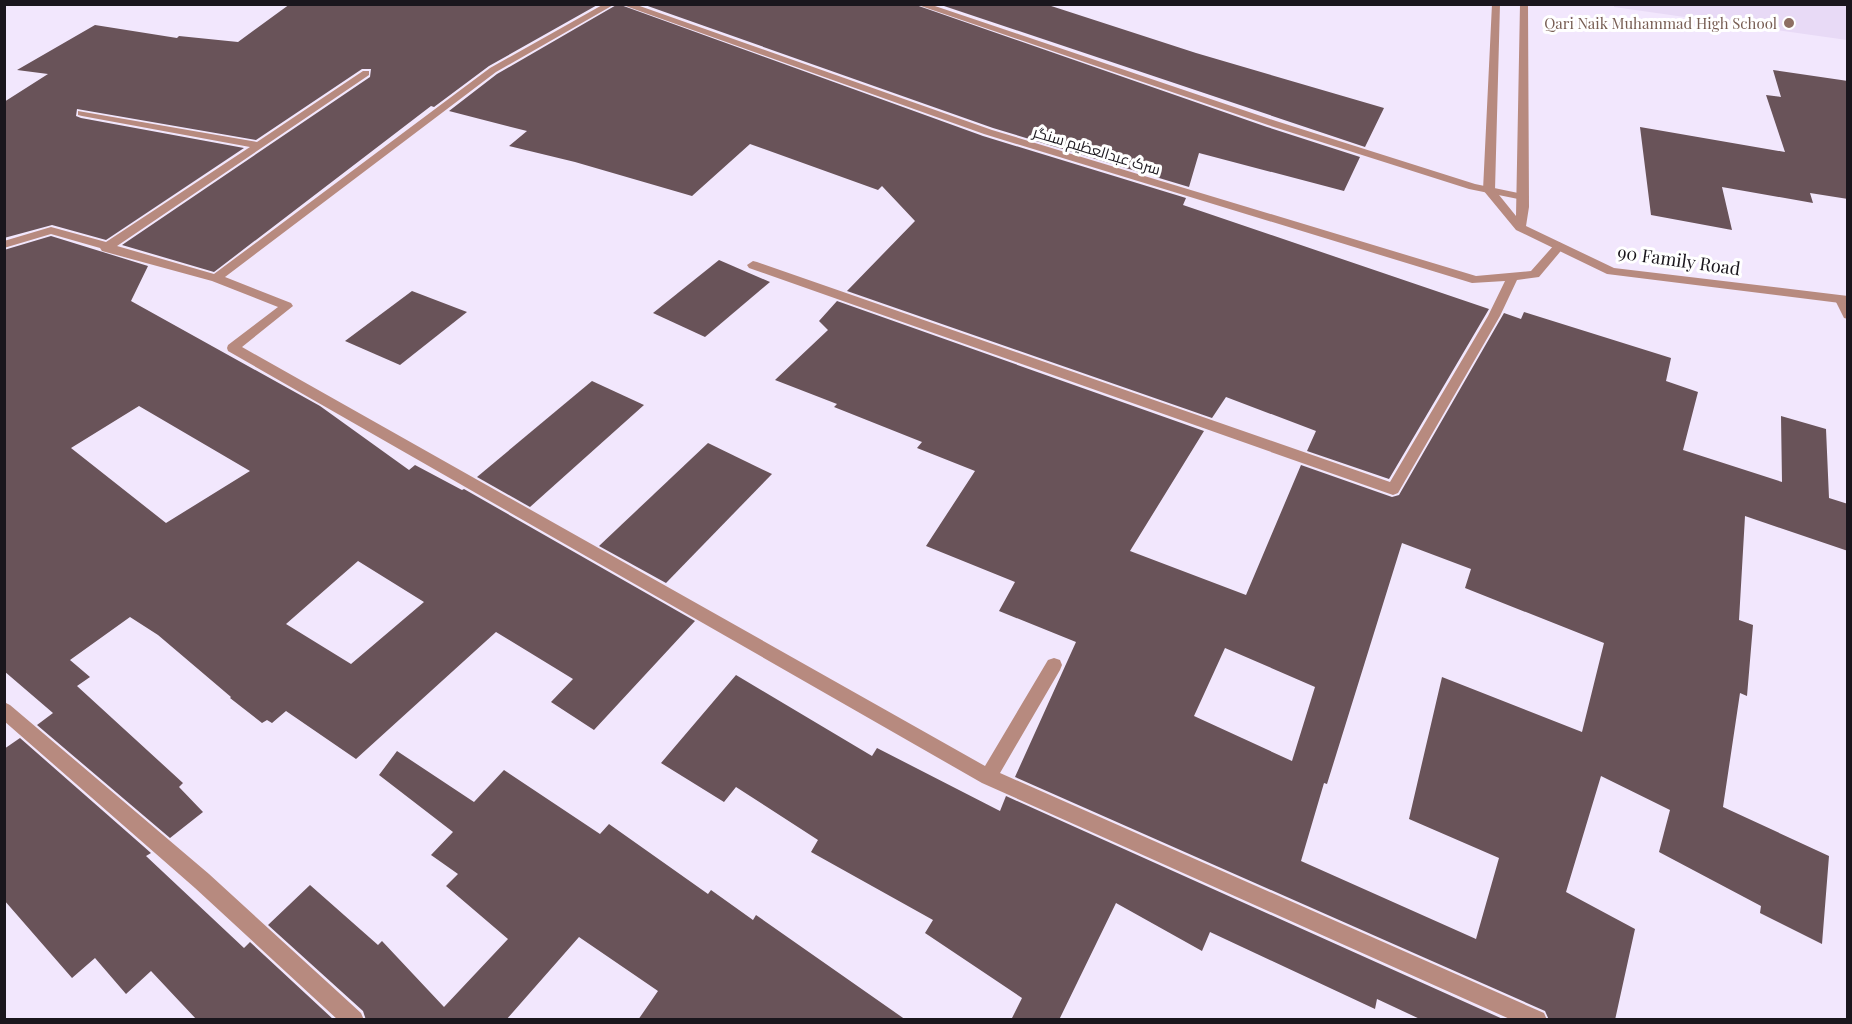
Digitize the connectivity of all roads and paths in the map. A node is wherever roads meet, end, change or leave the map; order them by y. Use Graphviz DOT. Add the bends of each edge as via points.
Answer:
graph roads {
  1 [pos="611,4"];
  2 [pos="624,4"];
  3 [pos="919,4"];
  4 [pos="1497,4"];
  5 [pos="1524,4"];
  6 [pos="366,73"];
  7 [pos="82,113"];
  8 [pos="258,145"];
  9 [pos="1489,190"];
  10 [pos="1523,197"];
  11 [pos="1520,228"];
  12 [pos="4,245"];
  13 [pos="1558,246"];
  14 [pos="106,248"];
  15 [pos="753,265"];
  16 [pos="1513,276"];
  17 [pos="216,278"];
  18 [pos="1844,300"];
  19 [pos="1848,315"];
  20 [pos="1053,665"];
  21 [pos="4,710"];
  22 [pos="988,777"];
  23 [pos="354,1020"];
  24 [pos="1537,1020"];
  1 -- 17 [label="street" via="493,70"];
  2 -- 16 [label="street, سرک عبدالعظیم سنگر" via="1000,136 1476,280"];
  3 -- 9 [label="street" via="1261,120"];
  4 -- 9 [label="street"];
  5 -- 10 [label="street"];
  6 -- 8 [label="street"];
  7 -- 8 [label="street"];
  8 -- 14 [label="street"];
  9 -- 10 [label="street"];
  9 -- 11 [label="street, 90 Family Road"];
  10 -- 11 [label="street"];
  11 -- 13 [label="street, 90 Family Road"];
  12 -- 14 [label="street" via="51,230"];
  13 -- 16 [label="street, سرک عبدالعظیم سنگر" via="1535,274"];
  13 -- 18 [label="street, 90 Family Road" via="1611,271"];
  14 -- 17 [label="street"];
  15 -- 16 [label="street" via="1393,489 1494,316"];
  17 -- 22 [label="street" via="287,306 233,348"];
  18 -- 19 [label="street, 90 Family Road"];
  20 -- 22 [label="street"];
  21 -- 23 [label="street" via="202,881"];
  22 -- 24 [label="street"];
}
